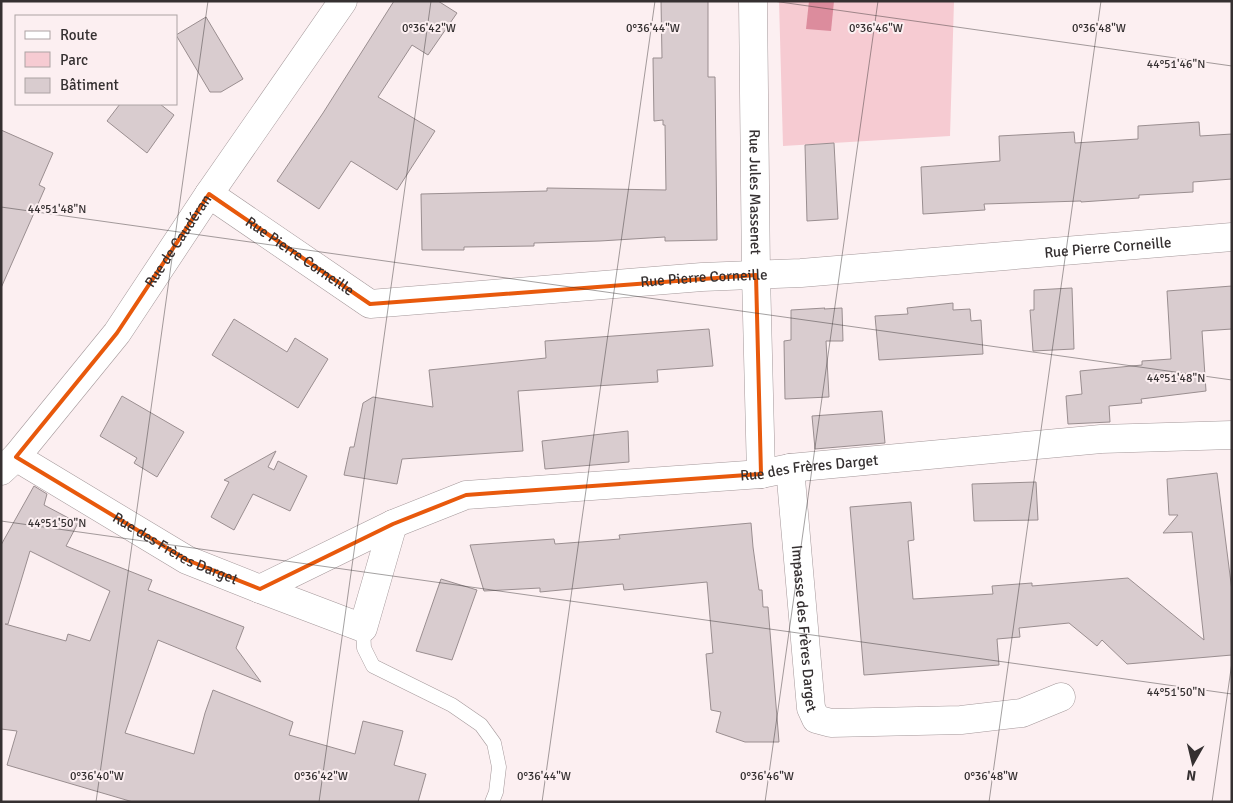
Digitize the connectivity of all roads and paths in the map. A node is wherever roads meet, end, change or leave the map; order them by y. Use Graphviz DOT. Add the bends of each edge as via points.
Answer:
graph roads {
  1 [pos="753,1"];
  2 [pos="339,2"];
  3 [pos="210,194"];
  4 [pos="1232,237"];
  5 [pos="756,275"];
  6 [pos="1232,435"];
  7 [pos="8,464"];
  8 [pos="790,468"];
  9 [pos="761,474"];
  10 [pos="392,524"];
  11 [pos="260,589"];
  12 [pos="363,628"];
  13 [pos="1061,697"];
  14 [pos="492,802"];
  1 -- 5 [label="street, Rue Jules Massenet"];
  2 -- 3 [label="street, Rue de Caudéran"];
  3 -- 5 [label="street, Rue Pierre Corneille" via="370,304"];
  3 -- 7 [label="street, Rue de Caudéran" via="117,333"];
  4 -- 5 [label="street, Rue Pierre Corneille"];
  5 -- 9 [label="street, Rue Jules Massenet"];
  6 -- 8 [label="street, Rue des Frères Darget" via="1101,439"];
  7 -- 11 [label="street, Rue des Frères Darget" via="187,560"];
  8 -- 9 [label="street, Rue des Frères Darget"];
  8 -- 13 [label="street, Impasse des Frères Darget" via="811,708 816,720 831,723 962,720 1022,713"];
  9 -- 10 [label="street, Rue des Frères Darget" via="466,495"];
  10 -- 11 [label="street, Rue des Frères Darget"];
  10 -- 12 [label="street"];
  11 -- 12 [label="street, Rue des Frères Darget"];
  12 -- 14 [label="lane" via="364,648 373,666 452,705 481,724 494,743 499,766"];
}
